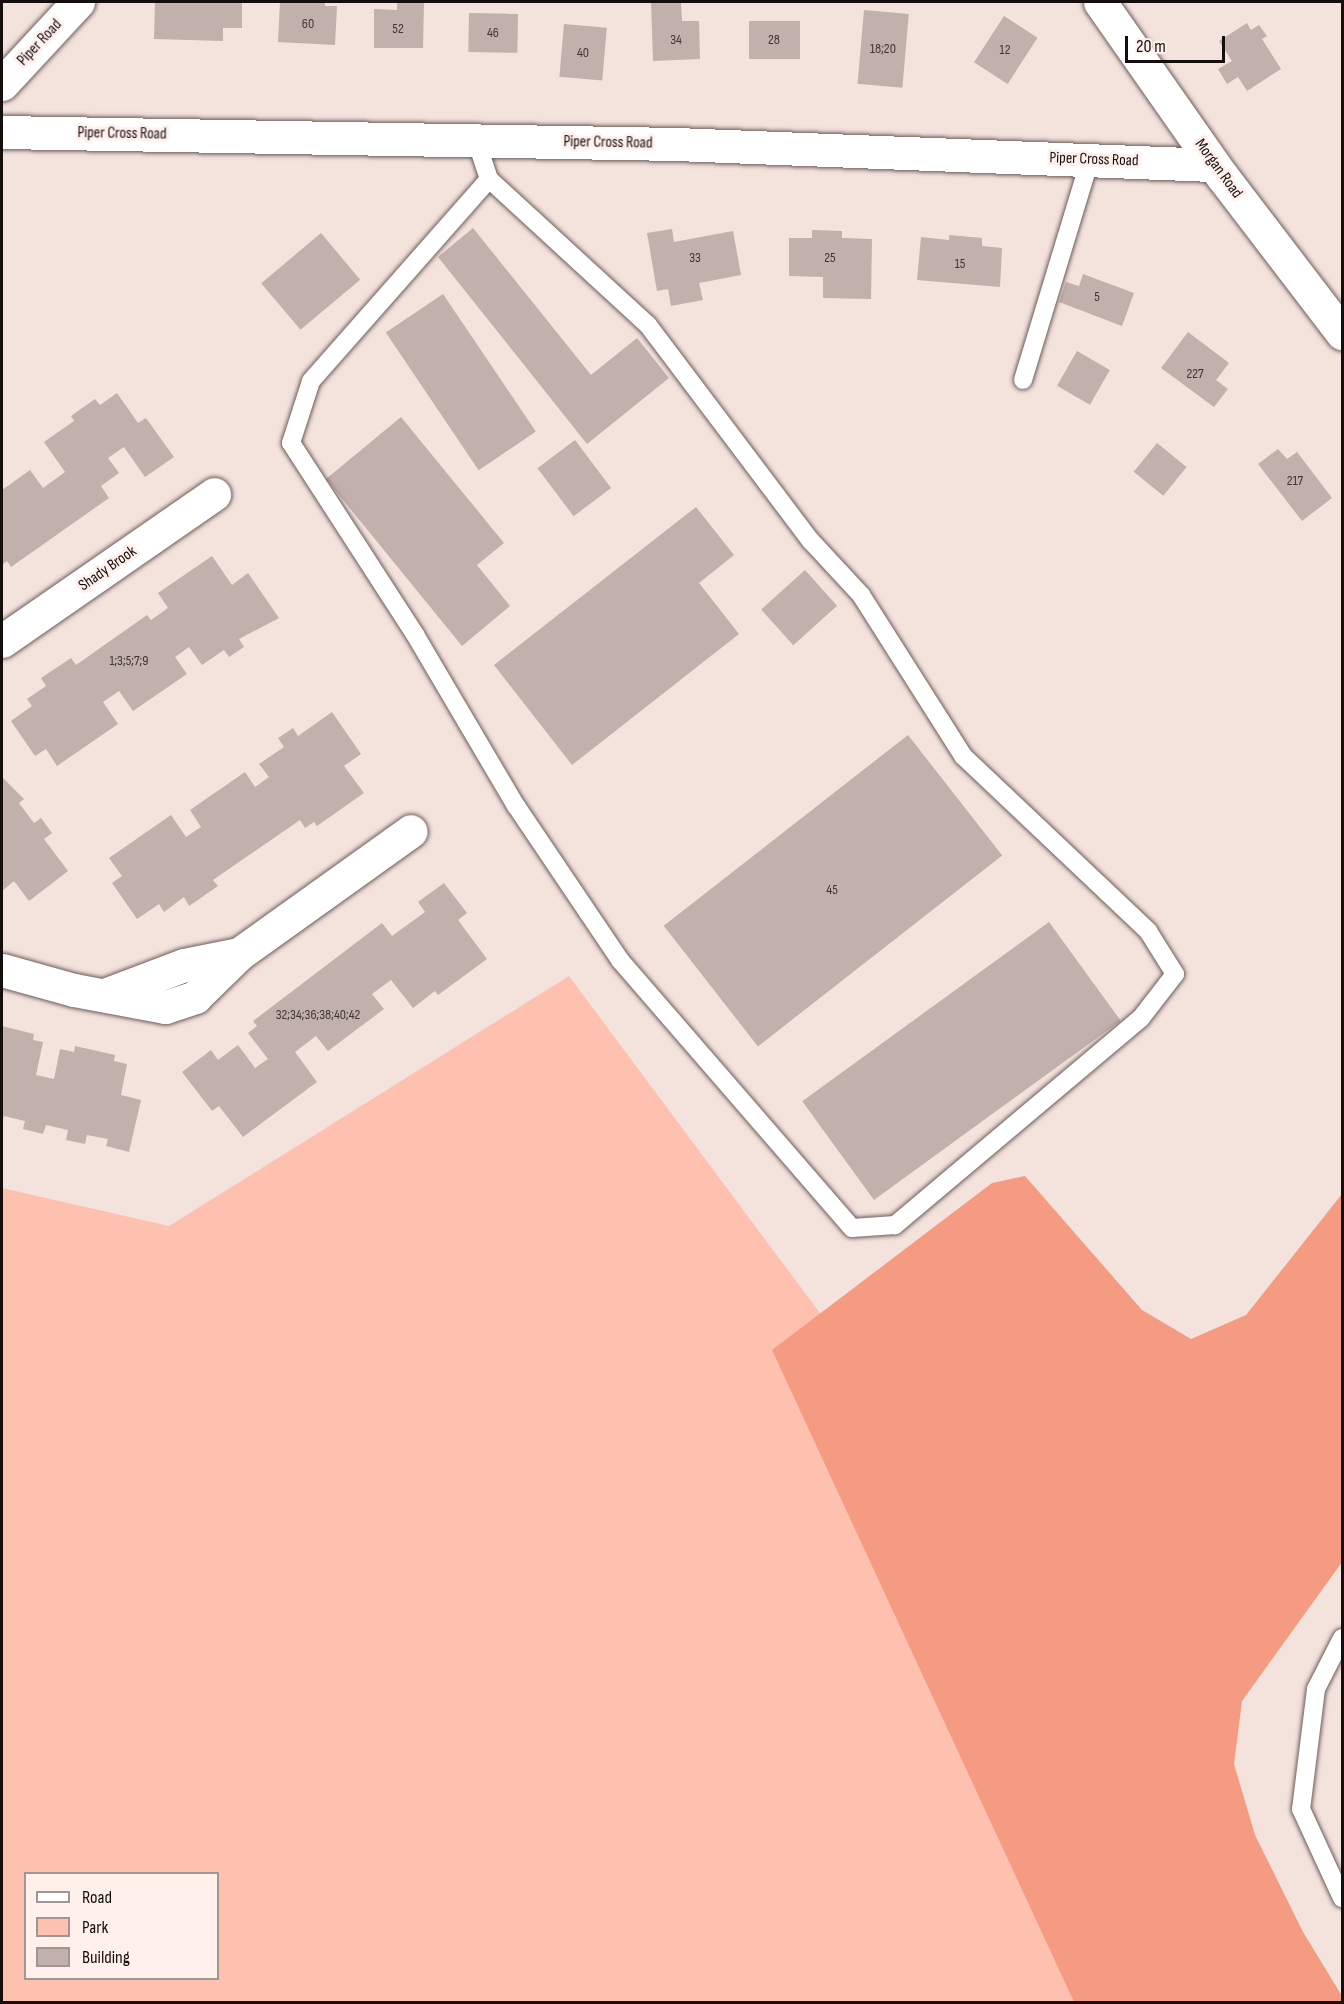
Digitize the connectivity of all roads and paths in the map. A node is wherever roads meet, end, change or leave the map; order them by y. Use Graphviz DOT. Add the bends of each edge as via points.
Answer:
graph roads {
  1 [pos="78,2"];
  2 [pos="1100,2"];
  3 [pos="2,84"];
  4 [pos="2,132"];
  5 [pos="476,140"];
  6 [pos="1090,160"];
  7 [pos="1214,165"];
  8 [pos="489,178"];
  9 [pos="1342,333"];
  10 [pos="1023,380"];
  11 [pos="214,494"];
  12 [pos="2,641"];
  13 [pos="411,831"];
  14 [pos="2,970"];
  15 [pos="1342,1638"];
  16 [pos="1342,1898"];
  1 -- 3 [label="main road, Piper Road"];
  2 -- 7 [label="main road, Morgan Road"];
  4 -- 5 [label="main road, Piper Cross Road"];
  5 -- 6 [label="main road, Piper Cross Road"];
  5 -- 8 [label="lane"];
  6 -- 7 [label="main road, Piper Cross Road"];
  6 -- 10 [label="lane"];
  7 -- 9 [label="main road, Morgan Road"];
  8 -- 8 [label="lane" via="648,325 811,541 861,595 963,756 1148,931 1175,974 1141,1018 895,1225 852,1228 620,960 516,806 416,636 291,443 311,381"];
  11 -- 12 [label="main road, Shady Brook"];
  13 -- 14 [label="main road" via="239,954 208,986 180,1004 147,1005"];
  15 -- 16 [label="lane" via="1316,1689 1301,1809"];
}
